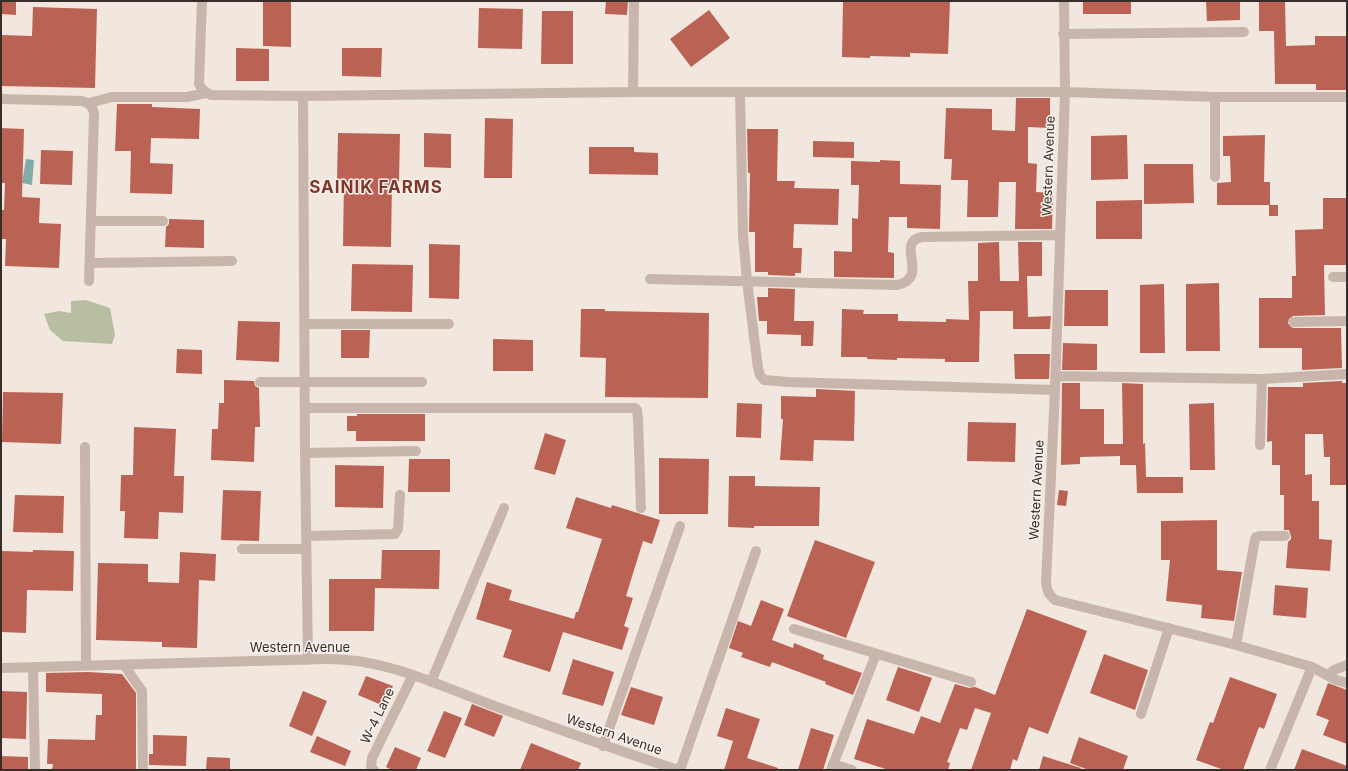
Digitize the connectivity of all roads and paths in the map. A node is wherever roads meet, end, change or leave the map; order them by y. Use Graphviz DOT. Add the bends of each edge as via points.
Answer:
graph roads {
  1 [pos="202,1"];
  2 [pos="634,1"];
  3 [pos="1064,1"];
  4 [pos="1244,32"];
  5 [pos="1064,34"];
  6 [pos="633,92"];
  7 [pos="740,92"];
  8 [pos="1065,92"];
  9 [pos="206,93"];
  10 [pos="302,96"];
  11 [pos="1215,97"];
  12 [pos="1347,97"];
  13 [pos="1,99"];
  14 [pos="89,103"];
  15 [pos="1215,178"];
  16 [pos="91,221"];
  17 [pos="163,221"];
  18 [pos="1060,234"];
  19 [pos="232,261"];
  20 [pos="90,264"];
  21 [pos="1333,277"];
  22 [pos="1347,277"];
  23 [pos="650,279"];
  24 [pos="89,281"];
  25 [pos="747,281"];
  26 [pos="1347,321"];
  27 [pos="1294,322"];
  28 [pos="304,324"];
  29 [pos="449,324"];
  30 [pos="1347,374"];
  31 [pos="1055,376"];
  32 [pos="1262,379"];
  33 [pos="260,382"];
  34 [pos="305,382"];
  35 [pos="422,382"];
  36 [pos="1055,390"];
  37 [pos="305,408"];
  38 [pos="1260,445"];
  39 [pos="85,447"];
  40 [pos="416,451"];
  41 [pos="305,453"];
  42 [pos="400,495"];
  43 [pos="504,508"];
  44 [pos="641,508"];
  45 [pos="680,526"];
  46 [pos="306,536"];
  47 [pos="1285,536"];
  48 [pos="242,549"];
  49 [pos="306,549"];
  50 [pos="756,551"];
  51 [pos="1169,628"];
  52 [pos="794,629"];
  53 [pos="1236,645"];
  54 [pos="876,654"];
  55 [pos="308,660"];
  56 [pos="124,665"];
  57 [pos="1347,665"];
  58 [pos="86,666"];
  59 [pos="33,667"];
  60 [pos="1312,667"];
  61 [pos="1,668"];
  62 [pos="413,675"];
  63 [pos="1328,675"];
  64 [pos="431,682"];
  65 [pos="971,682"];
  66 [pos="1347,683"];
  67 [pos="1141,714"];
  68 [pos="603,746"];
  69 [pos="832,767"];
  70 [pos="35,770"];
  71 [pos="143,770"];
  72 [pos="374,770"];
  73 [pos="679,770"];
  74 [pos="852,770"];
  75 [pos="1270,770"];
  1 -- 9 [label="street" via="199,84"];
  2 -- 6 [label="street"];
  3 -- 5 [label="street, Western Avenue"];
  4 -- 5 [label="street"];
  5 -- 8 [label="street, Western Avenue"];
  6 -- 7 [label="street"];
  6 -- 10 [label="street"];
  7 -- 8 [label="street"];
  7 -- 25 [label="street" via="742,210"];
  8 -- 11 [label="street"];
  8 -- 18 [label="street, Western Avenue"];
  9 -- 10 [label="street"];
  9 -- 14 [label="street" via="187,97 112,97"];
  10 -- 28 [label="street"];
  11 -- 12 [label="street"];
  11 -- 15 [label="street"];
  13 -- 14 [label="street"];
  14 -- 16 [label="street" via="94,115"];
  16 -- 17 [label="street"];
  16 -- 20 [label="street"];
  18 -- 25 [label="street" via="915,238 911,248 912,275 910,280 897,285"];
  18 -- 31 [label="street, Western Avenue"];
  19 -- 20 [label="street"];
  20 -- 24 [label="street"];
  21 -- 22 [label="street"];
  23 -- 25 [label="street"];
  25 -- 36 [label="street" via="758,368 764,380"];
  26 -- 27 [label="street"];
  28 -- 29 [label="street"];
  28 -- 34 [label="street"];
  30 -- 32 [label="street"];
  31 -- 32 [label="street"];
  31 -- 36 [label="street, Western Avenue"];
  32 -- 38 [label="street"];
  33 -- 34 [label="street"];
  34 -- 35 [label="street"];
  34 -- 37 [label="street"];
  36 -- 51 [label="street, Western Avenue" via="1046,583 1049,596 1055,600"];
  37 -- 41 [label="street"];
  37 -- 44 [label="street" via="634,408 637,410 638,419"];
  39 -- 58 [label="street"];
  40 -- 41 [label="street"];
  41 -- 46 [label="street"];
  42 -- 46 [label="street" via="398,529 395,534"];
  43 -- 64 [label="street"];
  45 -- 68 [label="street"];
  46 -- 49 [label="street"];
  47 -- 53 [label="street" via="1256,537"];
  48 -- 49 [label="street"];
  49 -- 55 [label="street"];
  50 -- 73 [label="street"];
  51 -- 53 [label="street, Western Avenue"];
  51 -- 67 [label="street"];
  52 -- 54 [label="street"];
  53 -- 60 [label="street, Western Avenue"];
  54 -- 65 [label="street"];
  54 -- 69 [label="street"];
  55 -- 56 [label="street, Western Avenue"];
  55 -- 62 [label="street, Western Avenue" via="358,661"];
  56 -- 58 [label="street, Western Avenue"];
  56 -- 71 [label="street" via="142,691"];
  57 -- 63 [label="street"];
  58 -- 59 [label="street, Western Avenue"];
  59 -- 61 [label="street, Western Avenue"];
  59 -- 70 [label="street"];
  60 -- 63 [label="street, Western Avenue"];
  60 -- 75 [label="street"];
  62 -- 64 [label="street, Western Avenue"];
  62 -- 72 [label="street, W-4 Lane" via="372,758"];
  63 -- 66 [label="street, Western Avenue"];
  64 -- 68 [label="street, Western Avenue"];
  68 -- 73 [label="street, Western Avenue"];
  69 -- 74 [label="street"];
}
